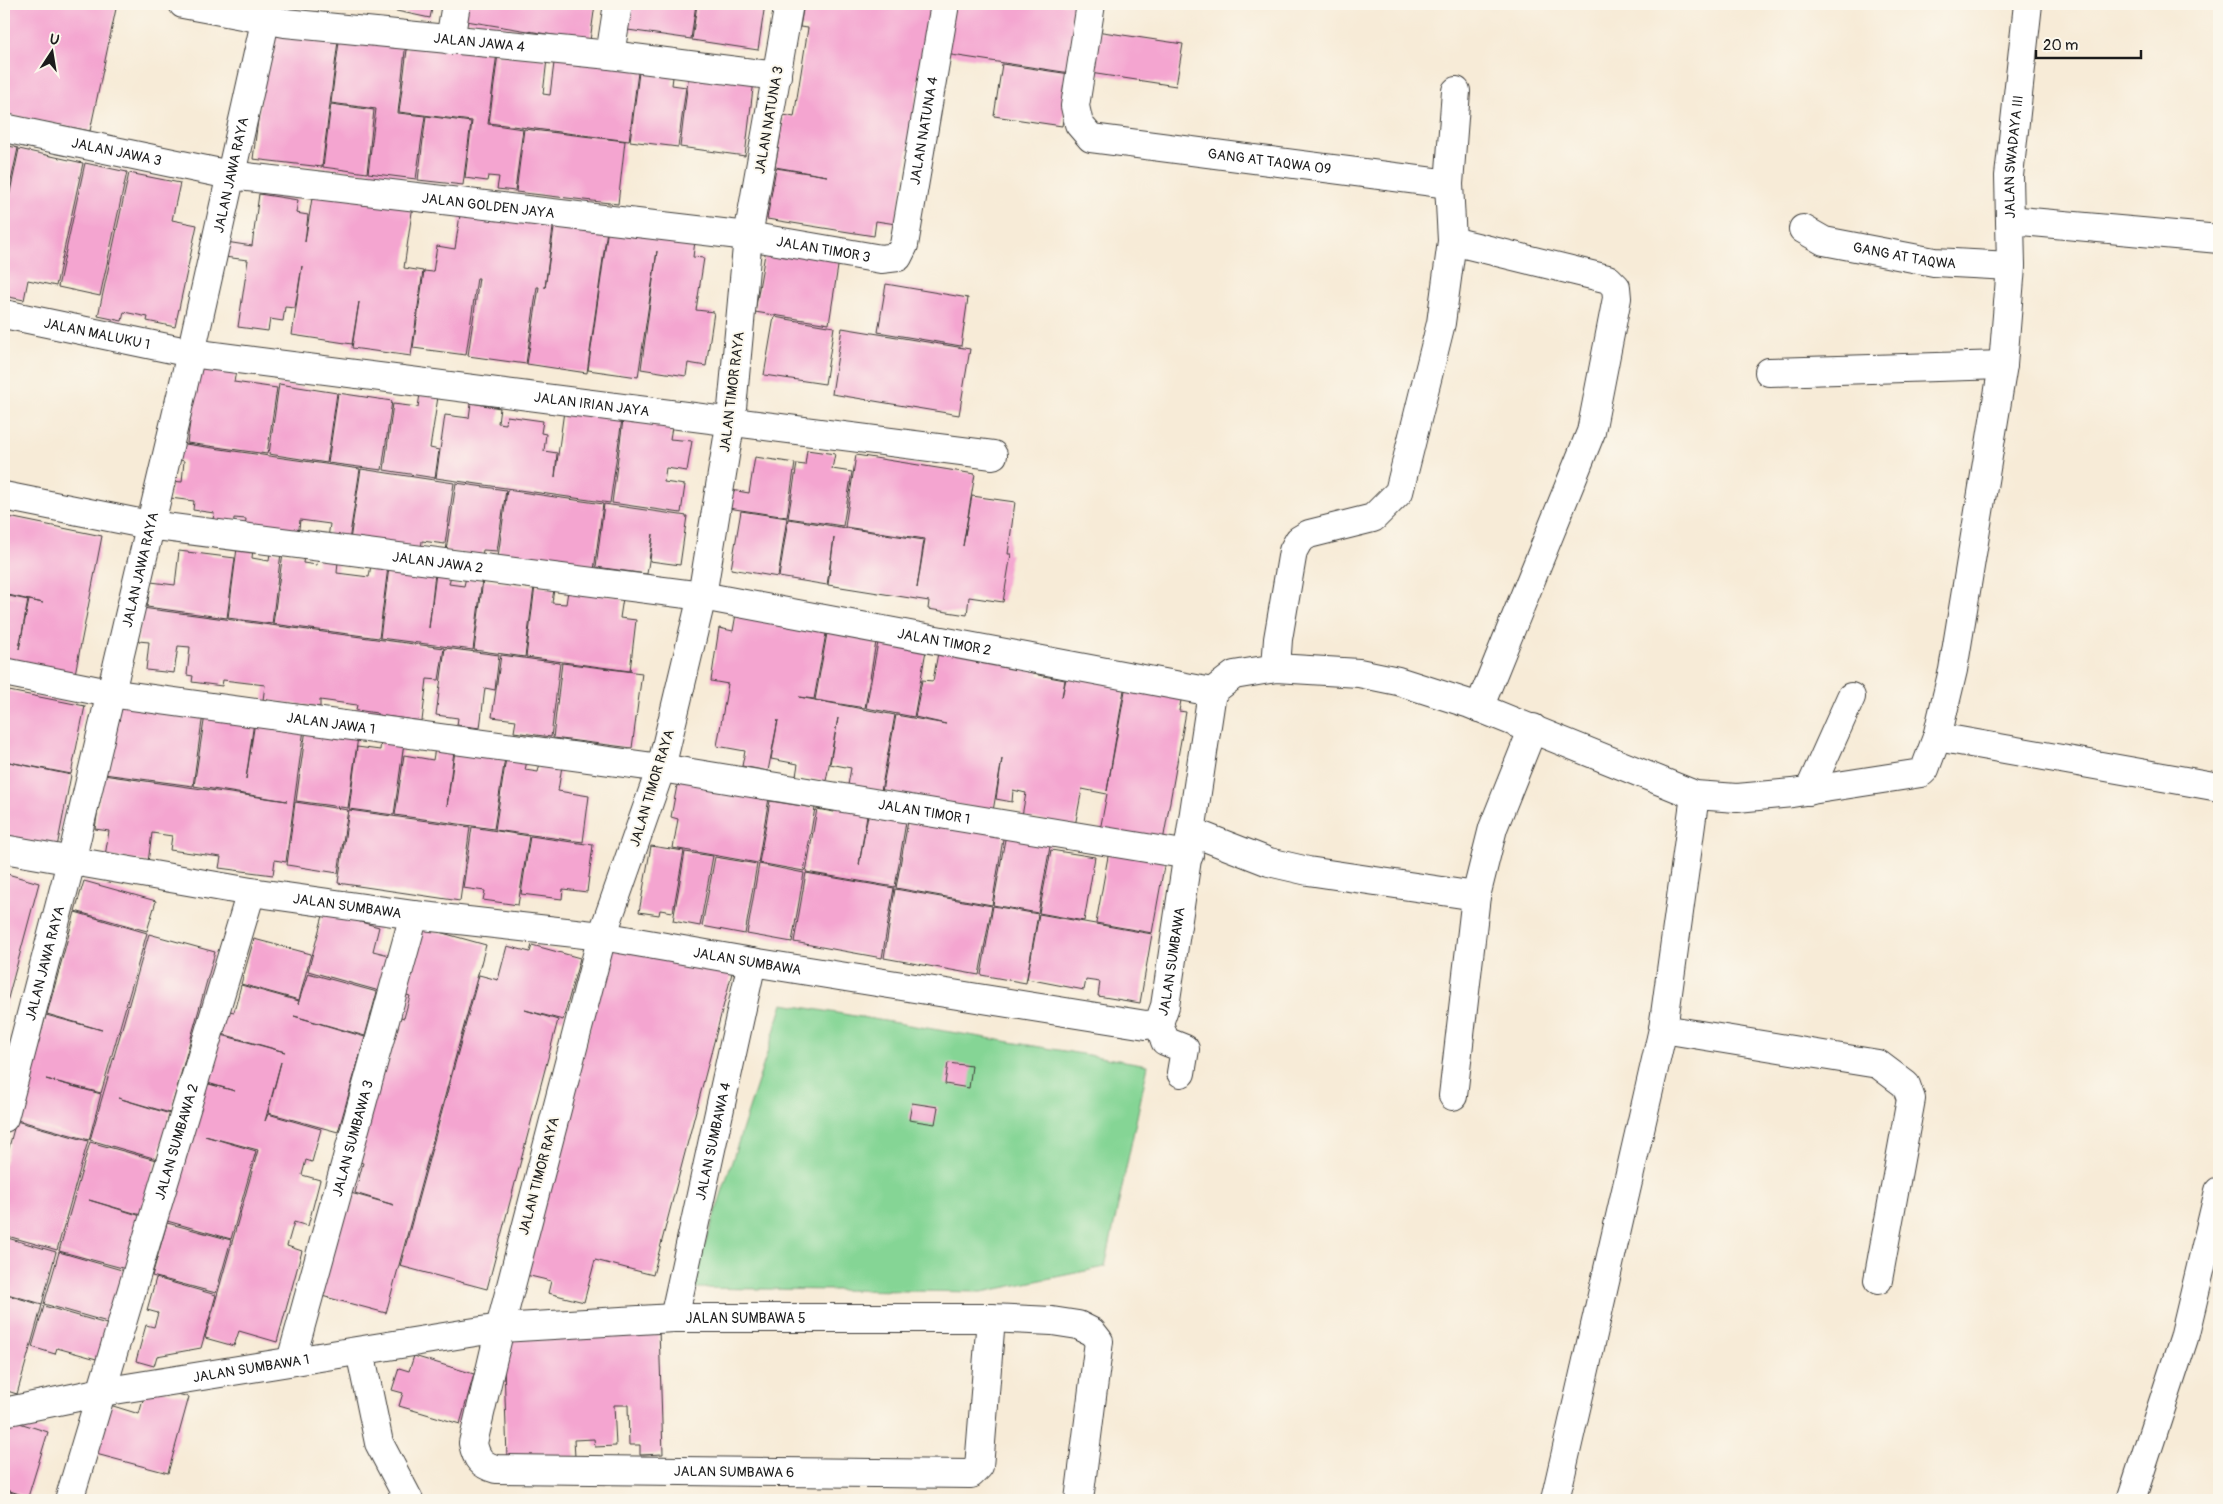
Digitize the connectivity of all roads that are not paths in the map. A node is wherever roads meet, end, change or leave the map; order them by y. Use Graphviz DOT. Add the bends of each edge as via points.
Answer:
graph roads {
  1 [pos="183,4"];
  2 [pos="456,4"];
  3 [pos="618,4"];
  4 [pos="789,4"];
  5 [pos="944,4"];
  6 [pos="1091,4"];
  7 [pos="2028,4"];
  8 [pos="267,12"];
  9 [pos="450,40"];
  10 [pos="610,55"];
  11 [pos="777,76"];
  12 [pos="1456,92"];
  13 [pos="4,128"];
  14 [pos="230,174"];
  15 [pos="1450,184"];
  16 [pos="2010,220"];
  17 [pos="1803,229"];
  18 [pos="748,236"];
  19 [pos="2219,239"];
  20 [pos="1452,242"];
  21 [pos="898,257"];
  22 [pos="2011,266"];
  23 [pos="4,314"];
  24 [pos="191,353"];
  25 [pos="2003,365"];
  26 [pos="1769,372"];
  27 [pos="731,419"];
  28 [pos="993,454"];
  29 [pos="4,496"];
  30 [pos="161,527"];
  31 [pos="702,596"];
  32 [pos="1276,668"];
  33 [pos="4,672"];
  34 [pos="1199,689"];
  35 [pos="109,693"];
  36 [pos="1851,697"];
  37 [pos="1479,708"];
  38 [pos="1533,728"];
  39 [pos="1937,737"];
  40 [pos="661,768"];
  41 [pos="2219,787"];
  42 [pos="1809,791"];
  43 [pos="1696,795"];
  44 [pos="1190,843"];
  45 [pos="4,849"];
  46 [pos="71,862"];
  47 [pos="251,892"];
  48 [pos="1476,896"];
  49 [pos="414,916"];
  50 [pos="602,936"];
  51 [pos="752,962"];
  52 [pos="1159,1023"];
  53 [pos="1663,1029"];
  54 [pos="1181,1072"];
  55 [pos="1453,1096"];
  56 [pos="4,1118"];
  57 [pos="2219,1191"];
  58 [pos="1878,1280"];
  59 [pos="674,1318"];
  60 [pos="991,1318"];
  61 [pos="500,1328"];
  62 [pos="360,1350"];
  63 [pos="291,1361"];
  64 [pos="102,1392"];
  65 [pos="4,1412"];
  66 [pos="69,1500"];
  67 [pos="408,1500"];
  68 [pos="1078,1500"];
  69 [pos="1555,1500"];
  70 [pos="2131,1500"];
  1 -- 8 [label="street, JALAN JAWA 4"];
  2 -- 9 [label="street"];
  3 -- 10 [label="street"];
  4 -- 11 [label="street, JALAN NATUNA 3"];
  5 -- 21 [label="street, JALAN NATUNA 4" via="904,245"];
  6 -- 15 [label="street, GANG AT TAQWA 09" via="1075,106 1079,124 1090,138"];
  7 -- 16 [label="street, JALAN SWADAYA III" via="2009,176"];
  8 -- 9 [label="street, JALAN JAWA 4"];
  8 -- 14 [label="street, JALAN JAWA RAYA"];
  9 -- 10 [label="street, JALAN JAWA 4"];
  10 -- 11 [label="street, JALAN JAWA 4"];
  11 -- 18 [label="street, JALAN NATUNA 3"];
  12 -- 15 [label="street"];
  13 -- 14 [label="street, JALAN JAWA 3"];
  14 -- 18 [label="street, JALAN GOLDEN JAYA"];
  14 -- 24 [label="street, JALAN JAWA RAYA"];
  15 -- 20 [label="street"];
  16 -- 19 [label="street, JALAN SWADAYA III"];
  16 -- 22 [label="street"];
  17 -- 22 [label="street, GANG AT TAQWA" via="1824,241 1934,262"];
  18 -- 21 [label="street, JALAN TIMOR 3" via="881,259"];
  18 -- 27 [label="street, JALAN TIMOR RAYA"];
  20 -- 32 [label="street" via="1441,323 1399,492 1373,518 1309,534 1299,540 1293,552"];
  20 -- 37 [label="street" via="1608,279 1616,287 1617,298 1591,432"];
  22 -- 25 [label="street"];
  23 -- 24 [label="street, JALAN MALUKU 1"];
  24 -- 27 [label="street, JALAN IRIAN JAYA"];
  24 -- 30 [label="street, JALAN JAWA RAYA"];
  25 -- 26 [label="street"];
  25 -- 39 [label="street" via="1953,670"];
  27 -- 28 [label="street, JALAN IRIAN JAYA"];
  27 -- 31 [label="street, JALAN TIMOR RAYA"];
  29 -- 30 [label="street, JALAN JAWA 2"];
  30 -- 31 [label="street, JALAN JAWA 2"];
  30 -- 35 [label="street, JALAN JAWA RAYA"];
  31 -- 34 [label="street, JALAN TIMOR 2"];
  31 -- 40 [label="street, JALAN TIMOR RAYA"];
  32 -- 34 [label="street" via="1234,675"];
  32 -- 37 [label="street" via="1359,672 1398,681"];
  33 -- 35 [label="street, JALAN JAWA 1"];
  34 -- 44 [label="street, JALAN SUMBAWA"];
  35 -- 40 [label="street, JALAN JAWA 1"];
  35 -- 46 [label="street, JALAN JAWA RAYA"];
  36 -- 42 [label="street"];
  37 -- 38 [label="street"];
  38 -- 43 [label="street"];
  38 -- 48 [label="street" via="1493,828"];
  39 -- 41 [label="street"];
  39 -- 42 [label="street" via="1925,769 1917,775"];
  40 -- 44 [label="street, JALAN TIMOR 1"];
  40 -- 50 [label="street, JALAN TIMOR RAYA"];
  42 -- 43 [label="street" via="1737,798"];
  43 -- 53 [label="street"];
  44 -- 48 [label="street, JALAN TIMOR 1" via="1300,869"];
  44 -- 52 [label="street, JALAN SUMBAWA" via="1165,1006"];
  45 -- 46 [label="street, JALAN SUMBAWA"];
  46 -- 47 [label="street, JALAN SUMBAWA"];
  46 -- 56 [label="street, JALAN JAWA RAYA"];
  47 -- 49 [label="street, JALAN SUMBAWA"];
  47 -- 64 [label="street, JALAN SUMBAWA 2"];
  48 -- 55 [label="street"];
  49 -- 50 [label="street, JALAN SUMBAWA"];
  49 -- 63 [label="street, JALAN SUMBAWA 3"];
  50 -- 51 [label="street, JALAN SUMBAWA"];
  50 -- 61 [label="street, JALAN TIMOR RAYA"];
  51 -- 52 [label="street, JALAN SUMBAWA" via="1131,1024"];
  51 -- 59 [label="street, JALAN SUMBAWA 4"];
  52 -- 54 [label="street" via="1165,1041 1185,1048"];
  53 -- 58 [label="street" via="1878,1064 1906,1085 1911,1099"];
  53 -- 69 [label="street"];
  57 -- 70 [label="street" via="2184,1338"];
  59 -- 60 [label="street, JALAN SUMBAWA 5"];
  59 -- 61 [label="street, JALAN SUMBAWA 5"];
  60 -- 61 [label="street, JALAN SUMBAWA 6" via="979,1466 970,1474 496,1469 485,1466 476,1456 474,1443"];
  60 -- 68 [label="street, JALAN SUMBAWA 5" via="1078,1325 1092,1332 1099,1342"];
  61 -- 62 [label="street, JALAN SUMBAWA 1"];
  62 -- 63 [label="street, JALAN SUMBAWA 1"];
  62 -- 67 [label="street" via="379,1443"];
  63 -- 64 [label="street, JALAN SUMBAWA 1"];
  64 -- 65 [label="street, JALAN SUMBAWA 1"];
  64 -- 66 [label="street, JALAN SUMBAWA 2"];
}
